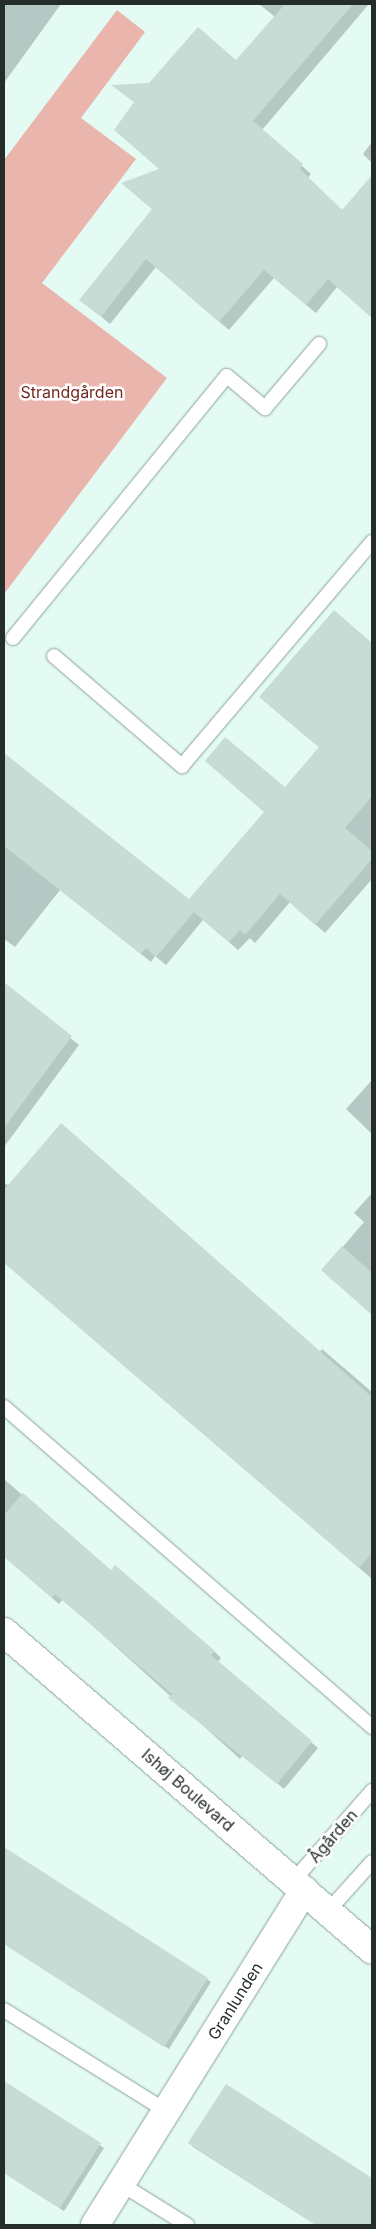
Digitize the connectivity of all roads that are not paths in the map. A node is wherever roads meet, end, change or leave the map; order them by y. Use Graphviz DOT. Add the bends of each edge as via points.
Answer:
graph roads {
  1 [pos="319,344"];
  2 [pos="372,542"];
  3 [pos="14,638"];
  4 [pos="54,656"];
  5 [pos="4,1407"];
  6 [pos="4,1632"];
  7 [pos="372,1727"];
  8 [pos="372,1791"];
  9 [pos="372,1862"];
  10 [pos="299,1885"];
  11 [pos="328,1911"];
  12 [pos="372,1950"];
  13 [pos="4,2010"];
  14 [pos="166,2111"];
  15 [pos="121,2184"];
  16 [pos="95,2225"];
  17 [pos="187,2225"];
  1 -- 3 [label="lane" via="265,408 227,376"];
  2 -- 4 [label="lane" via="182,766"];
  5 -- 7 [label="lane"];
  6 -- 10 [label="street, Ishøj Boulevard"];
  8 -- 10 [label="lane, Ågården"];
  9 -- 11 [label="lane"];
  10 -- 11 [label="street, Ishøj Boulevard"];
  10 -- 14 [label="street, Granlunden"];
  11 -- 12 [label="street, Ishøj Boulevard"];
  13 -- 14 [label="lane"];
  14 -- 15 [label="street, Granlunden"];
  15 -- 16 [label="street, Granlunden"];
  15 -- 17 [label="lane"];
}
